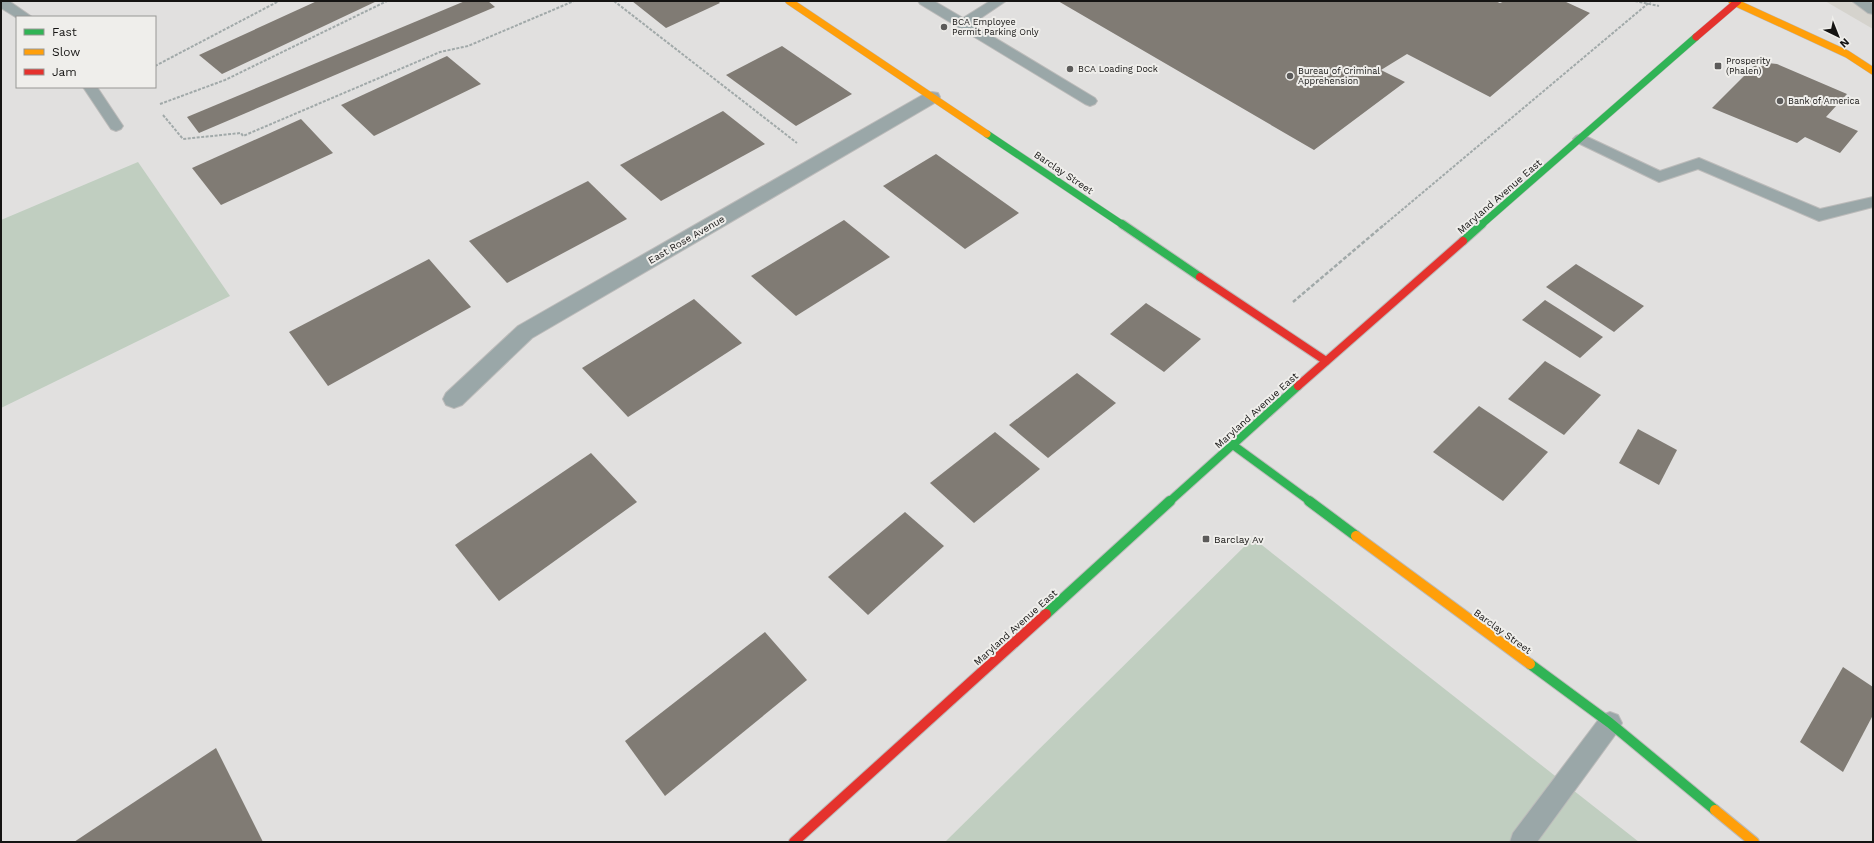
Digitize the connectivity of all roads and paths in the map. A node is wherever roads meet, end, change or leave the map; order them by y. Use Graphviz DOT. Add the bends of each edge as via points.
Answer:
graph roads {
  1 [pos="279,1"];
  2 [pos="387,1"];
  3 [pos="574,1"];
  4 [pos="614,1"];
  5 [pos="789,1"];
  6 [pos="924,1"];
  7 [pos="999,1"];
  8 [pos="1635,1"];
  9 [pos="1651,1"];
  10 [pos="1859,1"];
  11 [pos="1,2"];
  12 [pos="1736,2"];
  13 [pos="1647,4"];
  14 [pos="1659,6"];
  15 [pos="1873,10"];
  16 [pos="24,16"];
  17 [pos="962,24"];
  18 [pos="156,65"];
  19 [pos="1873,71"];
  20 [pos="91,88"];
  21 [pos="932,97"];
  22 [pos="1090,101"];
  23 [pos="160,104"];
  24 [pos="163,114"];
  25 [pos="116,126"];
  26 [pos="1581,139"];
  27 [pos="821,161"];
  28 [pos="1873,202"];
  29 [pos="1290,305"];
  30 [pos="1326,361"];
  31 [pos="454,399"];
  32 [pos="1233,445"];
  33 [pos="1610,723"];
  34 [pos="794,842"];
  35 [pos="1522,842"];
  36 [pos="1754,842"];
  1 -- 18 [label="path"];
  2 -- 23 [label="path" via="225,80"];
  3 -- 24 [label="path" via="468,46 440,52 243,136 241,133 183,139"];
  4 -- 27 [label="path"];
  5 -- 21 [label="main road, Barclay Street"];
  6 -- 17 [label="lane"];
  7 -- 17 [label="lane"];
  8 -- 13 [label="path"];
  9 -- 13 [label="path"];
  10 -- 15 [label="lane"];
  11 -- 16 [label="lane"];
  12 -- 19 [label="main road" via="1847,54"];
  12 -- 26 [label="main road, Maryland Avenue East"];
  13 -- 14 [label="path"];
  13 -- 29 [label="path"];
  17 -- 22 [label="lane"];
  20 -- 25 [label="lane"];
  21 -- 27 [label="street, East Rose Avenue"];
  21 -- 30 [label="main road, Barclay Street"];
  26 -- 28 [label="lane" via="1659,177 1699,163 1819,215"];
  26 -- 30 [label="main road, Maryland Avenue East"];
  27 -- 31 [label="street, East Rose Avenue" via="525,332"];
  30 -- 32 [label="main road, Maryland Avenue East"];
  32 -- 33 [label="main road, Barclay Street"];
  32 -- 34 [label="main road, Maryland Avenue East"];
  33 -- 35 [label="lane"];
  33 -- 36 [label="main road, Barclay Street"];
}
